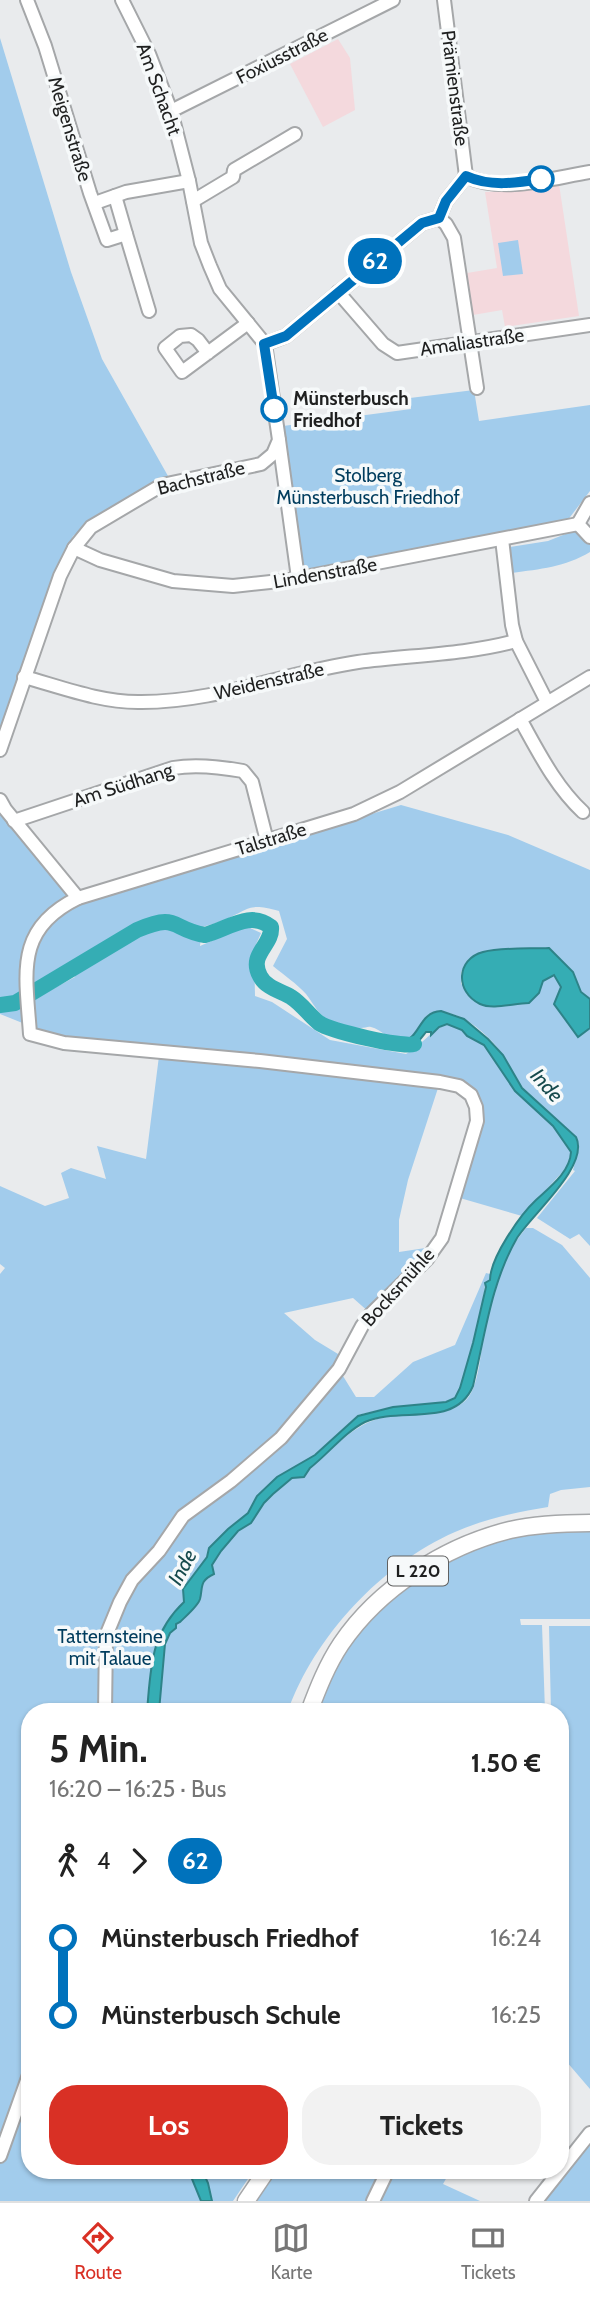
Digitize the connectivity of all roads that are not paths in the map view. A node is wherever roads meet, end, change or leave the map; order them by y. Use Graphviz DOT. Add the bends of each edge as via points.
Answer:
graph roads {
  1 [pos="27,0"];
  2 [pos="122,0"];
  3 [pos="393,0"];
  4 [pos="444,0"];
  5 [pos="171,111"];
  6 [pos="295,134"];
  7 [pos="590,172"];
  8 [pos="466,176"];
  9 [pos="189,181"];
  10 [pos="115,196"];
  11 [pos="193,201"];
  12 [pos="94,203"];
  13 [pos="439,218"];
  14 [pos="126,233"];
  15 [pos="338,292"];
  16 [pos="149,311"];
  17 [pos="248,323"];
  18 [pos="590,325"];
  19 [pos="469,342"];
  20 [pos="264,344"];
  21 [pos="208,353"];
  22 [pos="477,388"];
  23 [pos="279,440"];
  24 [pos="590,503"];
  25 [pos="578,524"];
  26 [pos="590,537"];
  27 [pos="502,540"];
  28 [pos="74,548"];
  29 [pos="298,578"];
  30 [pos="516,641"];
  31 [pos="24,677"];
  32 [pos="590,677"];
  33 [pos="547,702"];
  34 [pos="520,719"];
  35 [pos="0,750"];
  36 [pos="0,800"];
  37 [pos="583,812"];
  38 [pos="14,821"];
  39 [pos="267,841"];
  40 [pos="78,898"];
  41 [pos="30,1034"];
  42 [pos="590,1523"];
  43 [pos="105,1703"];
  44 [pos="313,1703"];
  45 [pos="21,2097"];
  46 [pos="590,2133"];
  47 [pos="0,2156"];
  48 [pos="569,2159"];
  49 [pos="261,2179"];
  50 [pos="384,2179"];
  51 [pos="553,2179"];
  52 [pos="246,2201"];
  53 [pos="373,2201"];
  54 [pos="536,2201"];
  1 -- 12 [label="street, Meigenstraße"];
  2 -- 5 [label="street, Am Schacht"];
  3 -- 5 [label="street, Foxiusstraße"];
  4 -- 8 [label="street, Prämienstraße"];
  5 -- 9 [label="street, Am Schacht"];
  6 -- 11 [label="street"];
  7 -- 8 [label="street" via="494,184"];
  8 -- 13 [label="street"];
  9 -- 10 [label="street"];
  9 -- 11 [label="street, Am Schacht"];
  10 -- 12 [label="street"];
  10 -- 14 [label="street, Meigenstraße"];
  11 -- 17 [label="street, Am Schacht" via="201,243 217,282"];
  12 -- 14 [label="street, Meigenstraße" via="107,240"];
  13 -- 15 [label="street" via="422,223"];
  13 -- 19 [label="street" via="454,238"];
  14 -- 16 [label="street, Meigenstraße"];
  15 -- 19 [label="street, Amaliastraße" via="383,344 397,353"];
  15 -- 20 [label="street" via="286,336"];
  17 -- 20 [label="street, Am Schacht"];
  17 -- 21 [label="street"];
  18 -- 19 [label="street, Amaliastraße"];
  19 -- 22 [label="street"];
  20 -- 23 [label="street"];
  23 -- 28 [label="street, Bachstraße" via="273,454 261,464 151,490 91,527"];
  23 -- 29 [label="street"];
  24 -- 25 [label="street"];
  25 -- 26 [label="street"];
  25 -- 27 [label="street, Lindenstraße"];
  27 -- 29 [label="street, Lindenstraße"];
  27 -- 30 [label="street"];
  28 -- 29 [label="street, Lindenstraße" via="173,581 245,586"];
  28 -- 31 [label="street, Bachstraße"];
  30 -- 31 [label="street, Weidenstraße" via="470,651 333,666 218,695 179,700 136,702 98,697"];
  30 -- 33 [label="street"];
  31 -- 35 [label="street, Bachstraße"];
  32 -- 33 [label="street, Talstraße"];
  33 -- 34 [label="street, Talstraße"];
  34 -- 37 [label="street" via="562,788"];
  34 -- 39 [label="street, Talstraße" via="396,794 354,814"];
  36 -- 38 [label="street"];
  38 -- 39 [label="street, Am Südhang" via="173,768 234,770 243,771 253,782"];
  38 -- 40 [label="street"];
  39 -- 40 [label="street, Talstraße"];
  40 -- 41 [label="street, Talstraße" via="51,914 29,948"];
  41 -- 43 [label="street, Bocksmühle" via="64,1043 440,1082 471,1095 476,1107 477,1121 442,1238 427,1259 371,1314 339,1369 281,1438 183,1516 132,1580 106,1636"];
  42 -- 44 [label="main road, L 220" via="510,1530 470,1543 412,1575 363,1616 341,1643"];
  45 -- 47 [label="street"];
  46 -- 48 [label="street"];
  49 -- 52 [label="main road"];
  50 -- 53 [label="street"];
  51 -- 54 [label="street"];
}
